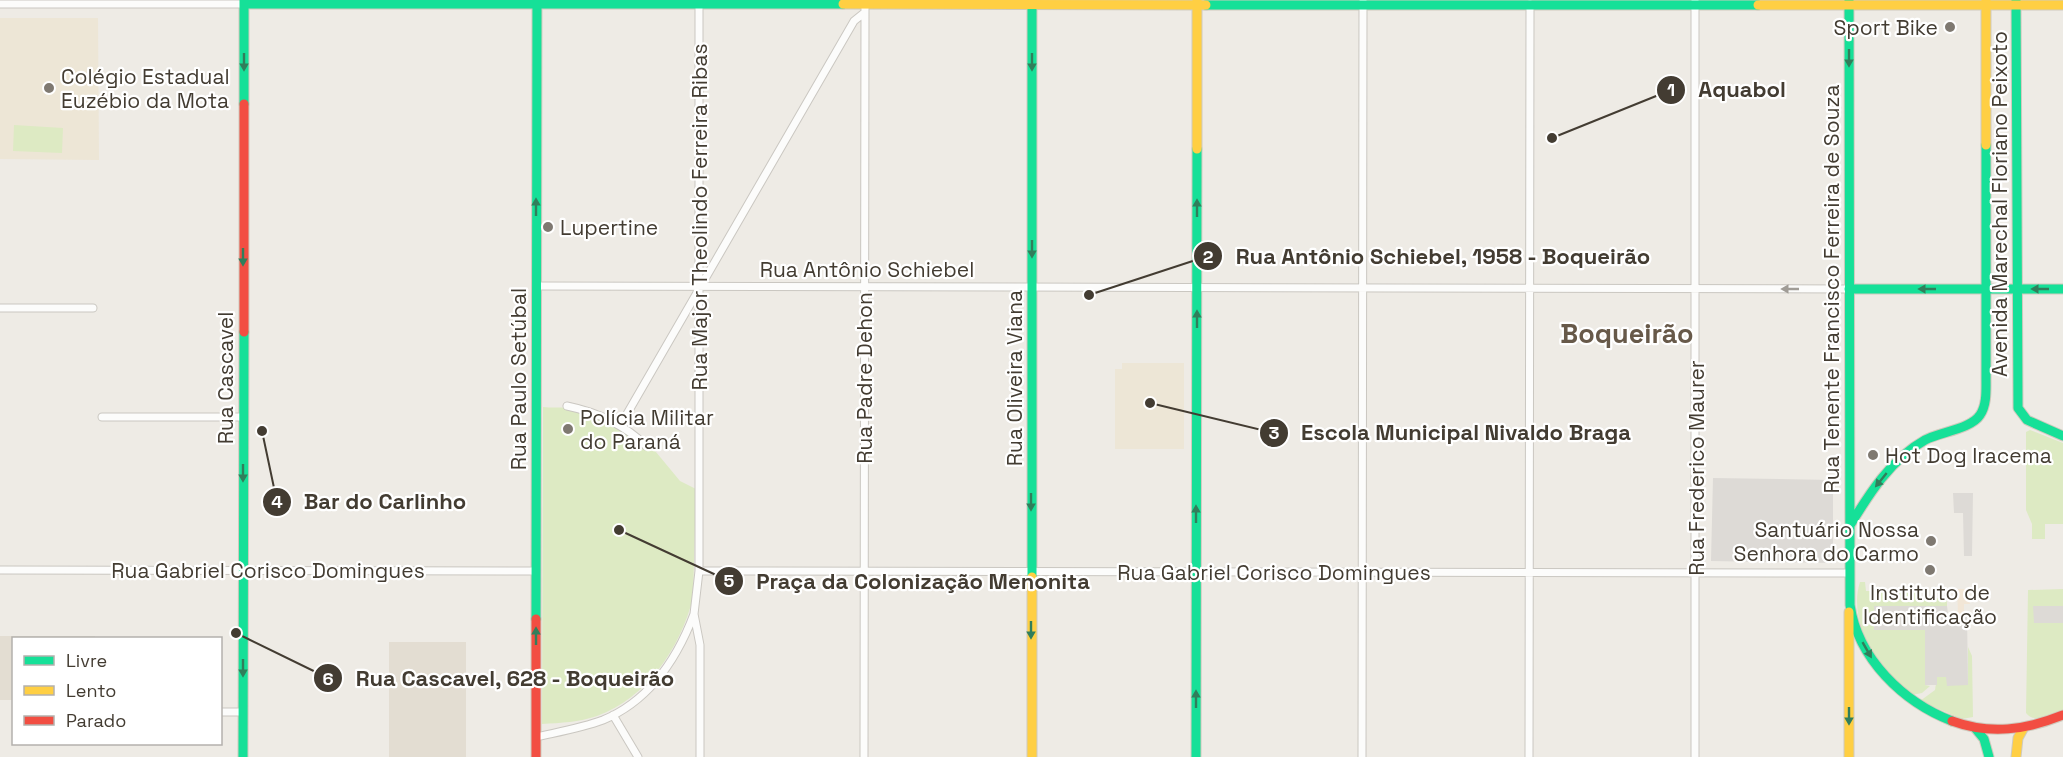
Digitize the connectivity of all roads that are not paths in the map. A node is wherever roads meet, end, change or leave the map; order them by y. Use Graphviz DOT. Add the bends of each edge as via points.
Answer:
graph roads {
  1 [pos="92,2"];
  2 [pos="244,2"];
  3 [pos="537,2"];
  4 [pos="699,2"];
  5 [pos="1032,2"];
  6 [pos="1197,2"];
  7 [pos="1363,2"];
  8 [pos="1696,2"];
  9 [pos="1849,3"];
  10 [pos="1985,3"];
  11 [pos="2016,3"];
  12 [pos="0,4"];
  13 [pos="1530,4"];
  14 [pos="2063,5"];
  15 [pos="865,6"];
  16 [pos="536,286"];
  17 [pos="699,287"];
  18 [pos="864,287"];
  19 [pos="1032,287"];
  20 [pos="1197,287"];
  21 [pos="1363,288"];
  22 [pos="1530,288"];
  23 [pos="1696,288"];
  24 [pos="1849,289"];
  25 [pos="1985,289"];
  26 [pos="2017,289"];
  27 [pos="2063,289"];
  28 [pos="0,308"];
  29 [pos="93,308"];
  30 [pos="567,406"];
  31 [pos="102,417"];
  32 [pos="243,417"];
  33 [pos="620,426"];
  34 [pos="2063,436"];
  35 [pos="646,446"];
  36 [pos="1849,526"];
  37 [pos="0,570"];
  38 [pos="243,570"];
  39 [pos="536,571"];
  40 [pos="699,571"];
  41 [pos="864,572"];
  42 [pos="1031,572"];
  43 [pos="1196,572"];
  44 [pos="1362,572"];
  45 [pos="1530,573"];
  46 [pos="1696,573"];
  47 [pos="1849,573"];
  48 [pos="694,614"];
  49 [pos="222,712"];
  50 [pos="243,712"];
  51 [pos="613,715"];
  52 [pos="2063,715"];
  53 [pos="1975,728"];
  54 [pos="2023,729"];
  55 [pos="536,737"];
  56 [pos="243,757"];
  57 [pos="536,757"];
  58 [pos="638,757"];
  59 [pos="700,757"];
  60 [pos="864,757"];
  61 [pos="1032,757"];
  62 [pos="1196,757"];
  63 [pos="1362,757"];
  64 [pos="1529,757"];
  65 [pos="1695,757"];
  66 [pos="1849,757"];
  67 [pos="1989,757"];
  68 [pos="2016,757"];
  1 -- 2 [label="street"];
  1 -- 12 [label="street"];
  2 -- 3 [label="main road"];
  2 -- 32 [label="main road, Rua Cascavel, one-way"];
  3 -- 4 [label="main road"];
  16 -- 3 [label="main road, Rua Paulo Setúbal, one-way"];
  4 -- 15 [label="main road"];
  4 -- 17 [label="street, Rua Major Theolindo Ferreira Ribas"];
  5 -- 6 [label="main road"];
  5 -- 15 [label="main road"];
  5 -- 19 [label="main road, Rua Oliveira Viana, one-way"];
  6 -- 7 [label="main road"];
  20 -- 6 [label="main road, one-way"];
  7 -- 13 [label="main road"];
  7 -- 21 [label="street"];
  8 -- 9 [label="main road"];
  8 -- 13 [label="main road"];
  8 -- 23 [label="street, Rua Frederico Maurer"];
  9 -- 10 [label="main road"];
  9 -- 24 [label="main road, Rua Tenente Francisco Ferreira de Souza, one-way"];
  10 -- 11 [label="main road"];
  10 -- 25 [label="main road, Avenida Marechal Floriano Peixoto"];
  11 -- 14 [label="main road"];
  11 -- 26 [label="main road, Avenida Marechal Floriano Peixoto"];
  13 -- 22 [label="street"];
  15 -- 17 [label="street"];
  15 -- 18 [label="street, Rua Padre Dehon"];
  16 -- 17 [label="street, Rua Antônio Schiebel"];
  16 -- 39 [label="main road, Rua Paulo Setúbal"];
  17 -- 18 [label="street, Rua Antônio Schiebel"];
  17 -- 33 [label="street"];
  17 -- 40 [label="street, Rua Major Theolindo Ferreira Ribas"];
  18 -- 19 [label="street, Rua Antônio Schiebel"];
  18 -- 41 [label="street, Rua Padre Dehon"];
  19 -- 20 [label="street, Rua Antônio Schiebel"];
  19 -- 42 [label="main road, Rua Oliveira Viana, one-way"];
  20 -- 21 [label="street, Rua Antônio Schiebel"];
  43 -- 20 [label="main road, one-way"];
  21 -- 22 [label="street, Rua Antônio Schiebel"];
  21 -- 44 [label="street"];
  22 -- 23 [label="street, Rua Antônio Schiebel"];
  22 -- 45 [label="street"];
  24 -- 23 [label="street, Rua Antônio Schiebel, one-way"];
  23 -- 46 [label="street, Rua Frederico Maurer"];
  25 -- 24 [label="main road, Rua Antônio Schiebel, one-way"];
  24 -- 36 [label="main road, Rua Tenente Francisco Ferreira de Souza"];
  25 -- 26 [label="main road, Rua Antônio Schiebel"];
  25 -- 36 [label="main road, Avenida Marechal Floriano Peixoto, one-way" via="1983,408 1976,420 1925,440 1903,456"];
  27 -- 26 [label="main road, Rua Antônio Schiebel, one-way"];
  26 -- 34 [label="main road, Avenida Marechal Floriano Peixoto" via="2018,408 2027,420"];
  28 -- 29 [label="street"];
  30 -- 33 [label="street"];
  31 -- 32 [label="street"];
  32 -- 38 [label="main road, Rua Cascavel, one-way"];
  33 -- 35 [label="street"];
  36 -- 47 [label="main road, Rua Tenente Francisco Ferreira de Souza"];
  37 -- 38 [label="street, Rua Gabriel Corisco Domingues"];
  38 -- 39 [label="street, Rua Gabriel Corisco Domingues"];
  38 -- 50 [label="main road, Rua Cascavel, one-way"];
  55 -- 39 [label="main road, Rua Paulo Setúbal, one-way"];
  40 -- 41 [label="street, Rua Gabriel Corisco Domingues"];
  40 -- 48 [label="street, Rua Major Theolindo Ferreira Ribas"];
  41 -- 42 [label="street, Rua Gabriel Corisco Domingues"];
  41 -- 60 [label="street, Rua Padre Dehon"];
  42 -- 43 [label="street, Rua Gabriel Corisco Domingues"];
  42 -- 61 [label="main road, Rua Oliveira Viana, one-way"];
  43 -- 44 [label="street, Rua Gabriel Corisco Domingues"];
  62 -- 43 [label="main road, one-way"];
  44 -- 45 [label="street, Rua Gabriel Corisco Domingues"];
  44 -- 63 [label="street"];
  45 -- 46 [label="street, Rua Gabriel Corisco Domingues"];
  45 -- 64 [label="street"];
  46 -- 47 [label="street, Rua Gabriel Corisco Domingues"];
  46 -- 65 [label="street, Rua Frederico Maurer"];
  47 -- 53 [label="main road, one-way" via="1853,621 1881,671 1920,705"];
  47 -- 66 [label="main road, Rua Tenente Francisco Ferreira de Souza, one-way"];
  48 -- 51 [label="street" via="663,672 641,696"];
  48 -- 59 [label="street, Rua Major Theolindo Ferreira Ribas" via="700,645"];
  49 -- 50 [label="street"];
  50 -- 56 [label="main road, Rua Cascavel"];
  51 -- 55 [label="street"];
  51 -- 58 [label="street"];
  52 -- 54 [label="main road"];
  53 -- 54 [label="main road"];
  53 -- 67 [label="main road" via="1984,739"];
  54 -- 68 [label="main road"];
  55 -- 57 [label="main road, Rua Paulo Setúbal"];
}
